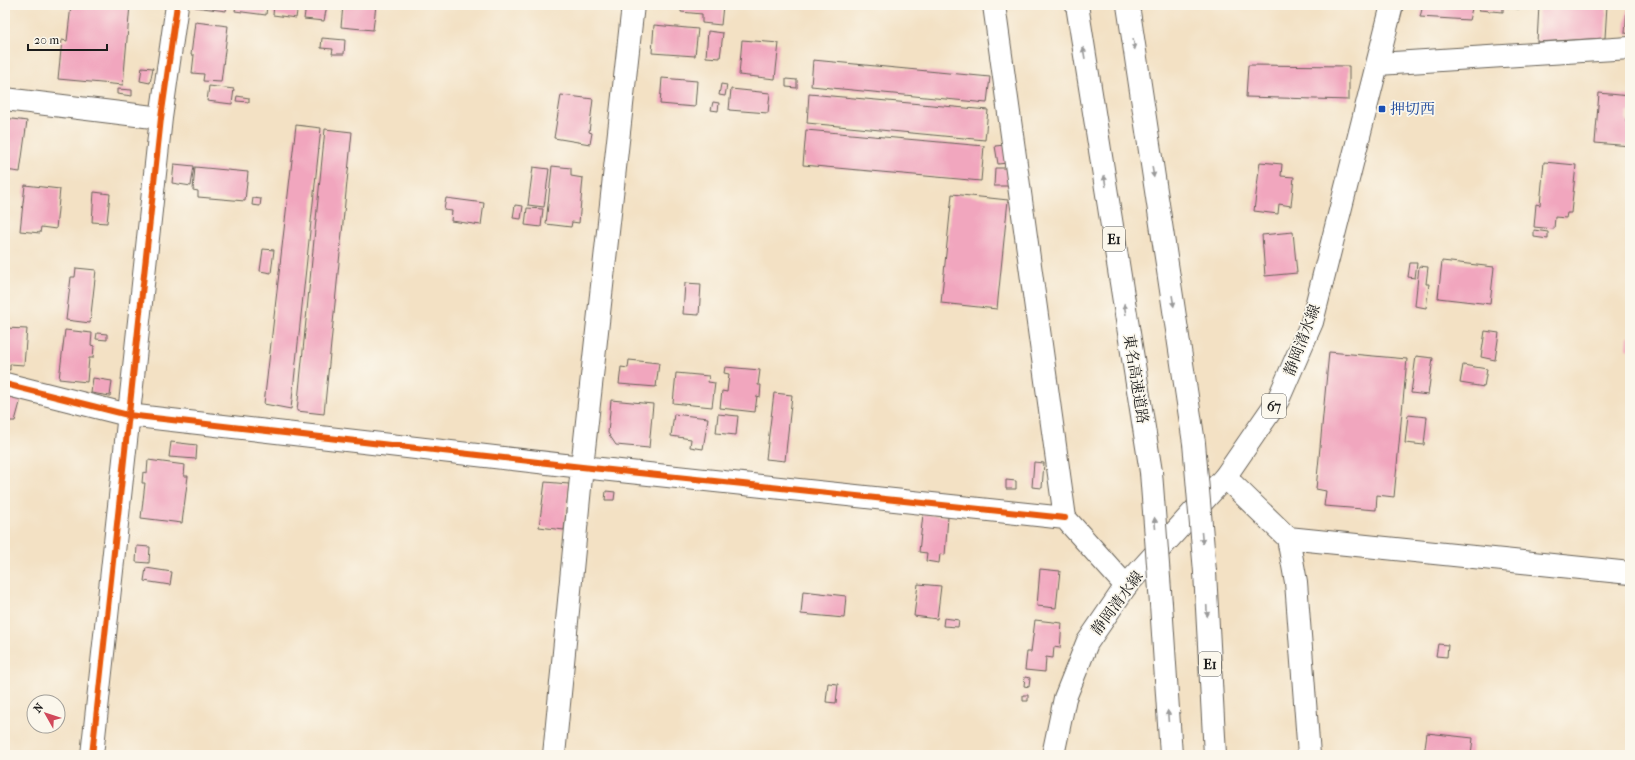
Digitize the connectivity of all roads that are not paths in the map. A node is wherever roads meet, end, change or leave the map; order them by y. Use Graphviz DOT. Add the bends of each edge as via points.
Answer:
graph roads {
  1 [pos="177,5"];
  2 [pos="634,5"];
  3 [pos="994,5"];
  4 [pos="1077,5"];
  5 [pos="1128,5"];
  6 [pos="1392,5"];
  7 [pos="1630,48"];
  8 [pos="1378,64"];
  9 [pos="5,99"];
  10 [pos="161,118"];
  11 [pos="5,384"];
  12 [pos="128,415"];
  13 [pos="582,467"];
  14 [pos="1225,477"];
  15 [pos="1066,518"];
  16 [pos="1288,538"];
  17 [pos="1630,573"];
  18 [pos="1126,586"];
  19 [pos="92,755"];
  20 [pos="554,755"];
  21 [pos="1053,755"];
  22 [pos="1171,755"];
  23 [pos="1215,755"];
  24 [pos="1309,755"];
  1 -- 10 [label="main road"];
  2 -- 13 [label="main road"];
  3 -- 15 [label="main road"];
  22 -- 4 [label="main road, 東名高速道路 / E1, one-way, bridge" via="1151,472"];
  5 -- 23 [label="main road, E1, one-way, bridge" via="1194,443 1205,572"];
  6 -- 8 [label="main road, 静岡清水線 / 67"];
  7 -- 8 [label="main road"];
  8 -- 14 [label="main road, 静岡清水線 / 67" via="1312,322 1278,400"];
  9 -- 10 [label="main road"];
  10 -- 12 [label="main road"];
  11 -- 12 [label="main road"];
  12 -- 13 [label="main road"];
  12 -- 19 [label="main road"];
  13 -- 15 [label="main road"];
  13 -- 20 [label="main road"];
  14 -- 16 [label="main road"];
  14 -- 18 [label="main road, 静岡清水線 / 67"];
  15 -- 18 [label="main road"];
  16 -- 17 [label="main road"];
  16 -- 24 [label="main road" via="1296,582"];
  18 -- 21 [label="main road, 静岡清水線 / 67" via="1087,643 1065,698"];
}
